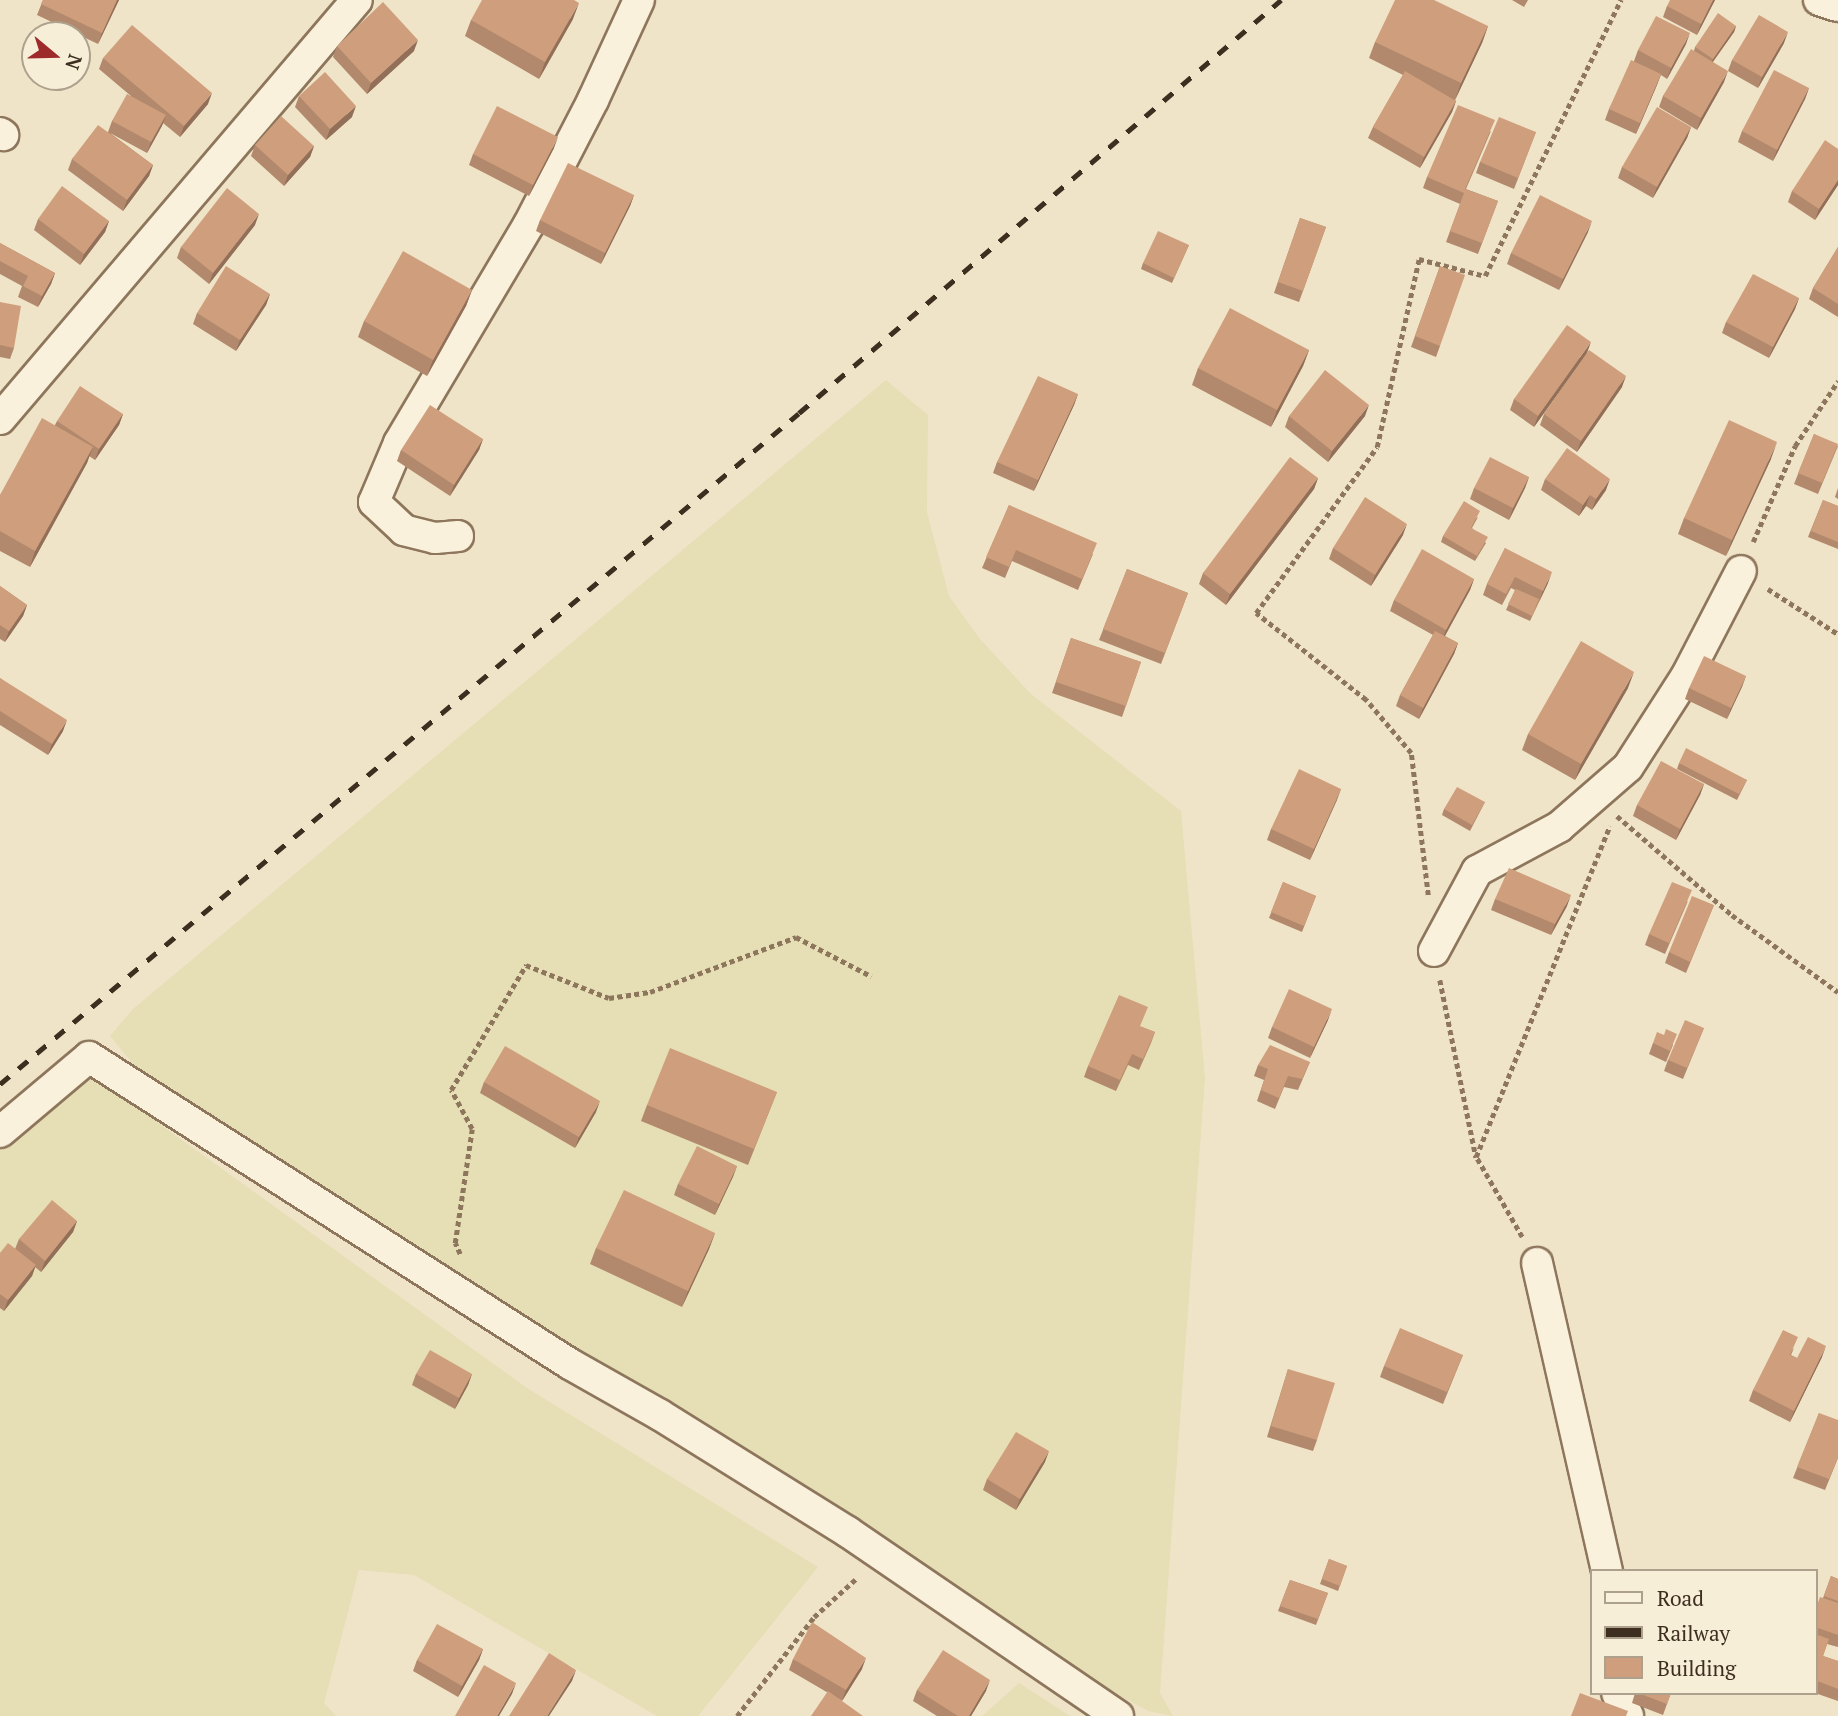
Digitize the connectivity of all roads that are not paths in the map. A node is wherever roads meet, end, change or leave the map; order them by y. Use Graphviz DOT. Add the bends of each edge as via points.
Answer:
graph roads {
  1 [pos="357,0"];
  2 [pos="639,0"];
  3 [pos="1819,0"];
  4 [pos="1838,6"];
  5 [pos="0,419"];
  6 [pos="457,536"];
  7 [pos="1741,571"];
  8 [pos="1434,951"];
  9 [pos="0,1132"];
  10 [pos="1537,1263"];
  11 [pos="1607,1569"];
  12 [pos="1618,1695"];
  13 [pos="1118,1716"];
  14 [pos="1628,1716"];
  1 -- 5 [label="street"];
  2 -- 6 [label="street" via="529,224 400,443 373,502 404,530 435,538"];
  3 -- 4 [label="street"];
  7 -- 8 [label="street" via="1687,675 1628,767 1559,827 1477,872"];
  9 -- 13 [label="street" via="89,1057 570,1364 882,1555"];
  10 -- 11 [label="street"];
  12 -- 14 [label="street"];
}
